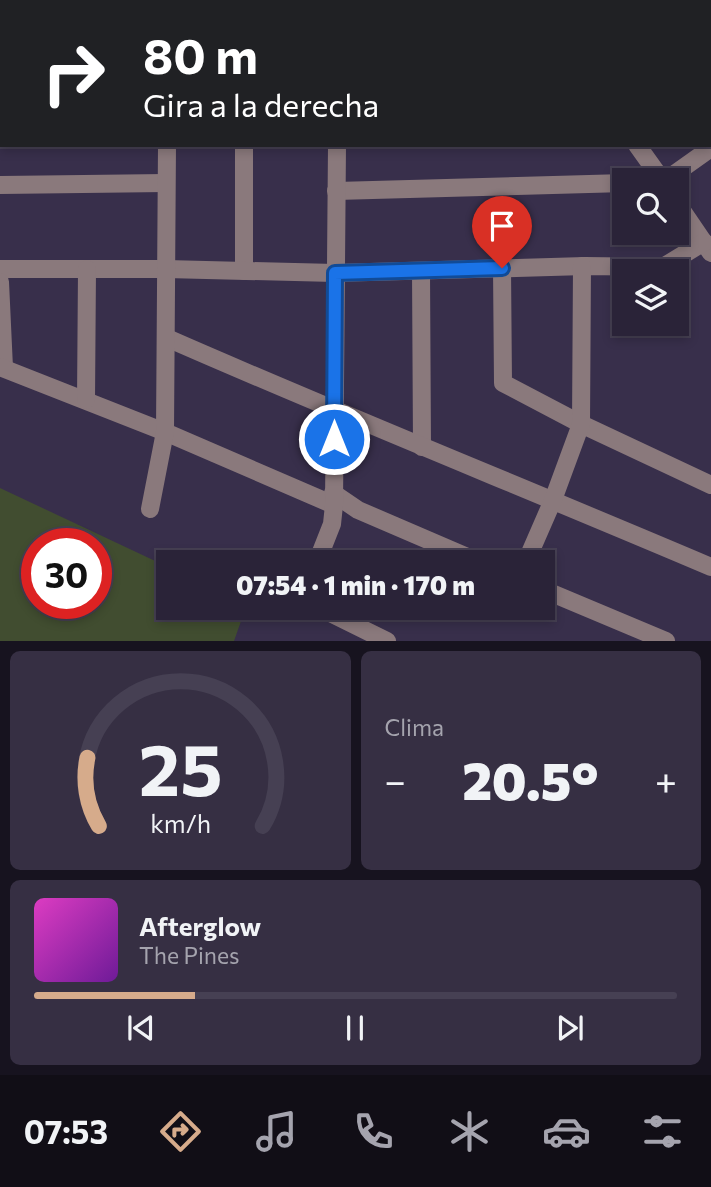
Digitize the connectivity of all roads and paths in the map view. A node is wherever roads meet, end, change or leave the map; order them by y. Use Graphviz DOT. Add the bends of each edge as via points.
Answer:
graph roads {
  1 [pos="167,147"];
  2 [pos="244,147"];
  3 [pos="337,147"];
  4 [pos="639,147"];
  5 [pos="711,148"];
  6 [pos="655,168"];
  7 [pos="682,168"];
  8 [pos="166,183"];
  9 [pos="612,183"];
  10 [pos="0,185"];
  11 [pos="336,191"];
  12 [pos="689,220"];
  13 [pos="708,247"];
  14 [pos="582,266"];
  15 [pos="502,268"];
  16 [pos="0,269"];
  17 [pos="87,269"];
  18 [pos="166,269"];
  19 [pos="244,271"];
  20 [pos="421,271"];
  21 [pos="335,273"];
  22 [pos="0,282"];
  23 [pos="167,338"];
  24 [pos="2,367"];
  25 [pos="86,400"];
  26 [pos="334,411"];
  27 [pos="581,424"];
  28 [pos="165,432"];
  29 [pos="422,447"];
  30 [pos="711,485"];
  31 [pos="334,499"];
  32 [pos="553,500"];
  33 [pos="150,509"];
  34 [pos="322,550"];
  35 [pos="451,550"];
  36 [pos="531,550"];
  37 [pos="711,567"];
  38 [pos="555,594"];
  39 [pos="344,620"];
  40 [pos="387,641"];
  41 [pos="666,641"];
  1 -- 8 [label="street"];
  2 -- 19 [label="street"];
  3 -- 11 [label="street"];
  4 -- 6 [label="street"];
  5 -- 7 [label="street"];
  8 -- 10 [label="street"];
  8 -- 18 [label="street"];
  9 -- 11 [label="street"];
  11 -- 21 [label="street"];
  12 -- 13 [label="street"];
  13 -- 14 [label="street" via="663,267"];
  14 -- 15 [label="street"];
  14 -- 27 [label="street"];
  15 -- 20 [label="street"];
  15 -- 27 [label="street" via="503,383"];
  16 -- 17 [label="street"];
  17 -- 18 [label="street"];
  17 -- 25 [label="street"];
  18 -- 19 [label="street"];
  18 -- 23 [label="street"];
  19 -- 21 [label="street"];
  20 -- 21 [label="street"];
  20 -- 29 [label="street"];
  21 -- 26 [label="street"];
  22 -- 24 [label="street"];
  23 -- 26 [label="street"];
  23 -- 28 [label="street"];
  24 -- 25 [label="street"];
  25 -- 28 [label="street"];
  26 -- 29 [label="street"];
  26 -- 31 [label="street"];
  27 -- 30 [label="street"];
  27 -- 32 [label="street"];
  28 -- 31 [label="street"];
  28 -- 33 [label="street"];
  29 -- 32 [label="street"];
  31 -- 34 [label="street" via="332,524"];
  31 -- 35 [label="street"];
  32 -- 36 [label="street"];
  32 -- 37 [label="street"];
  38 -- 41 [label="street"];
  39 -- 40 [label="street"];
}
